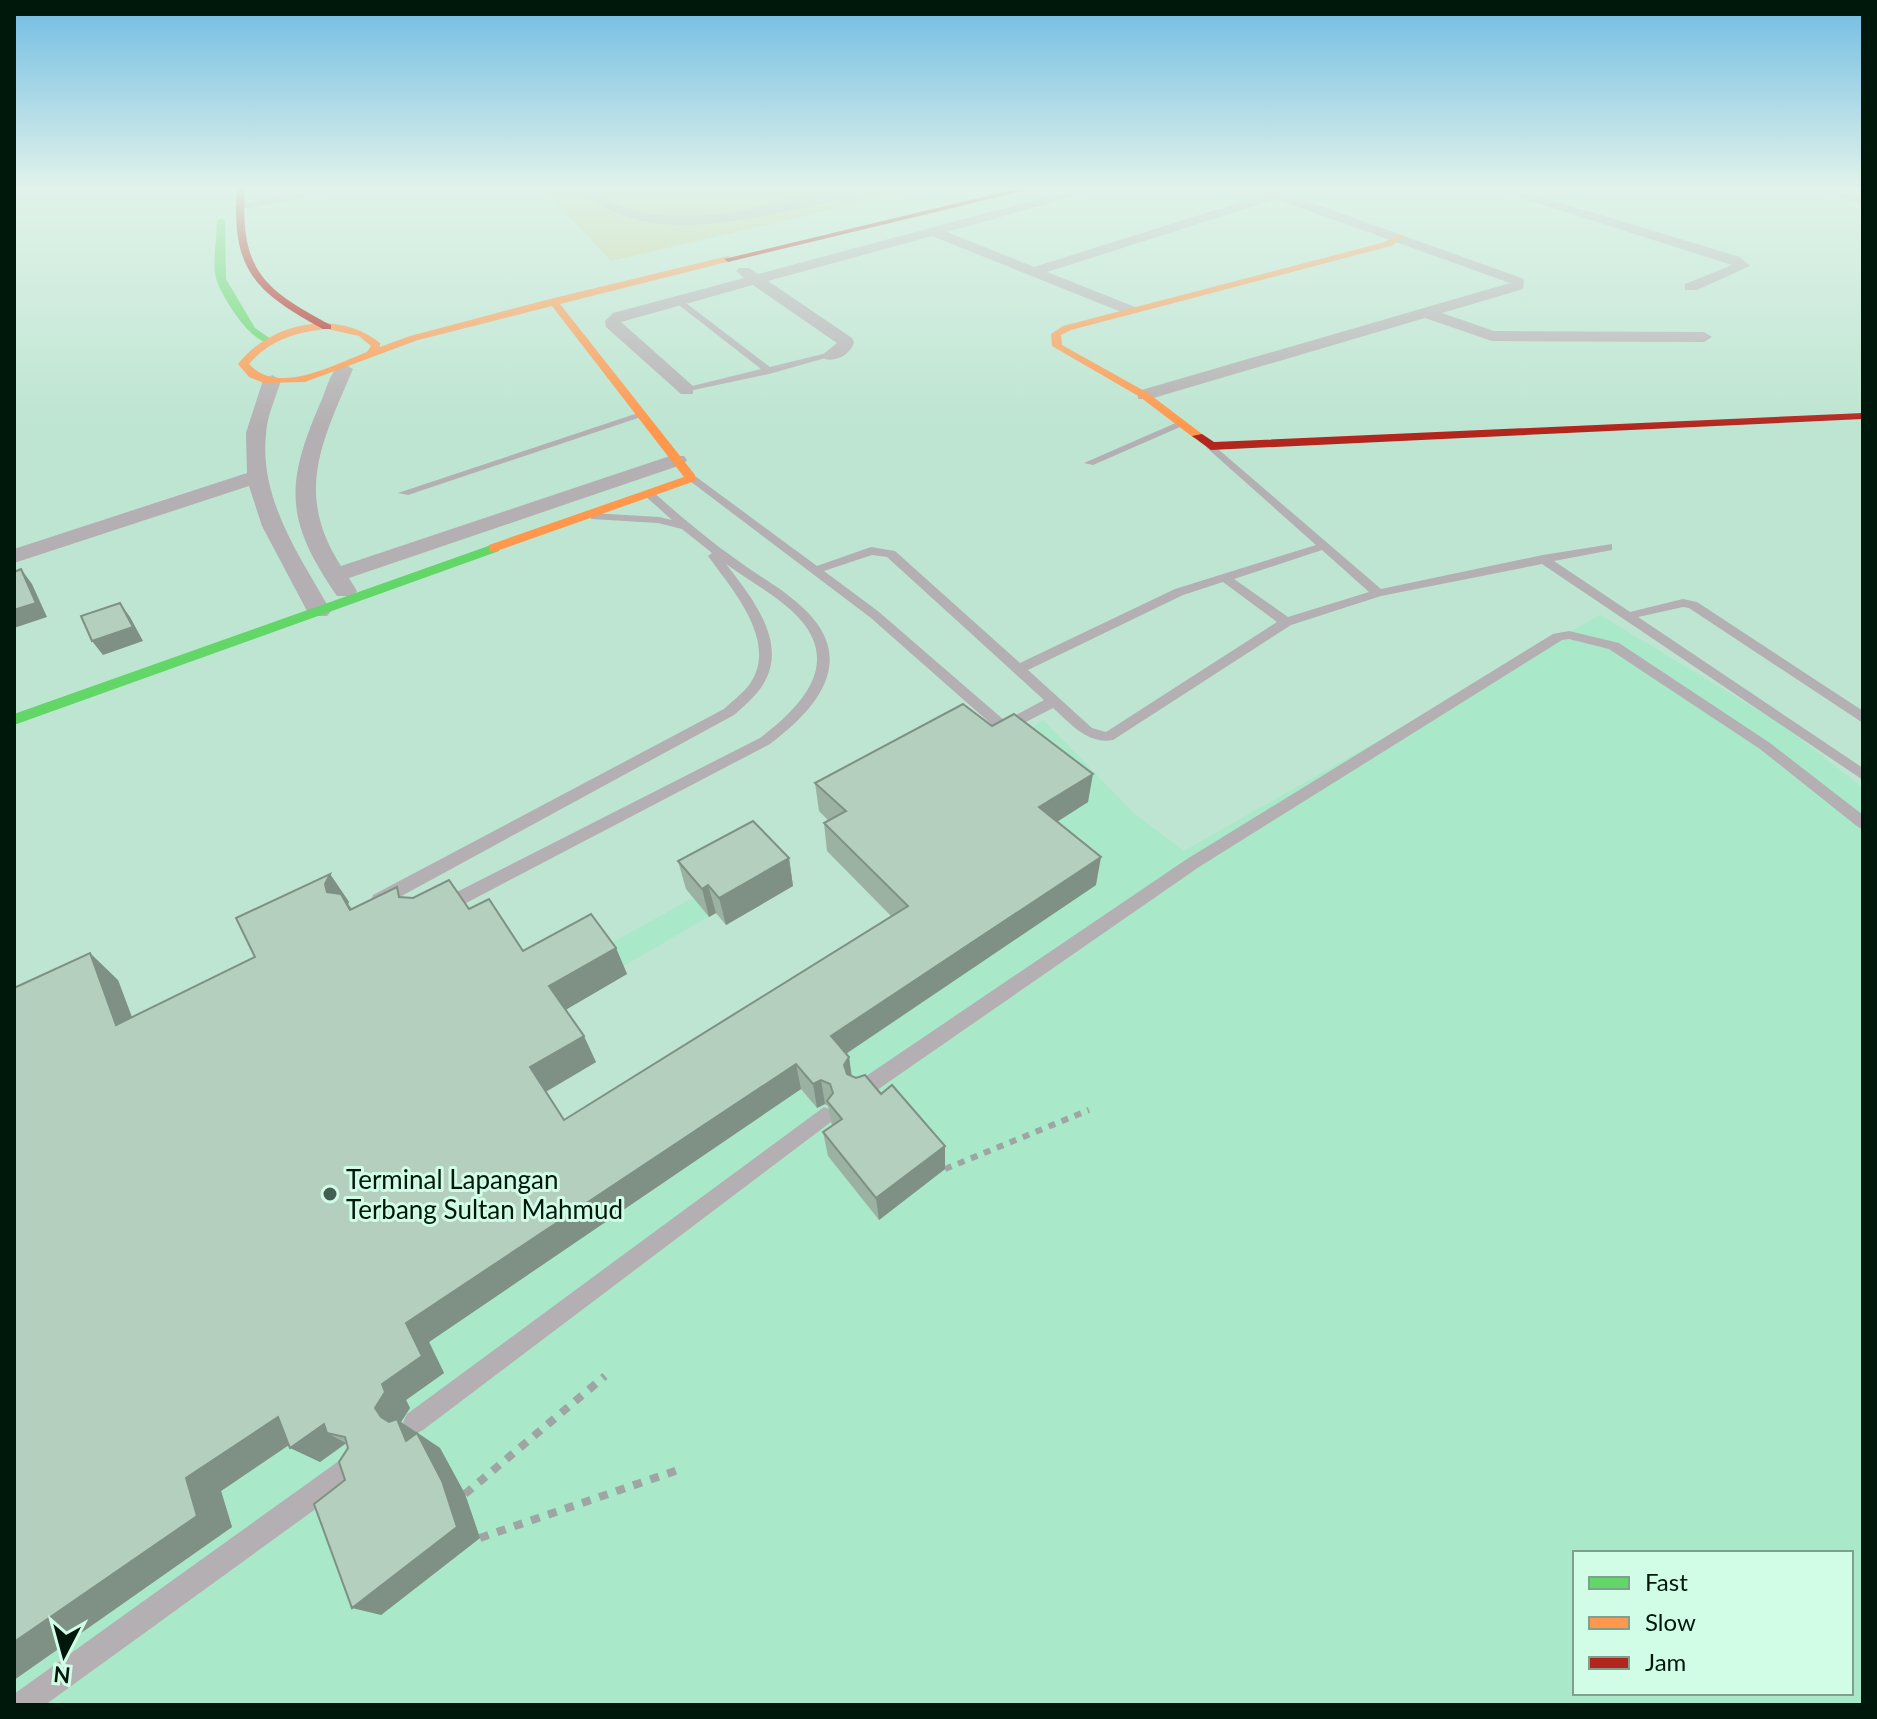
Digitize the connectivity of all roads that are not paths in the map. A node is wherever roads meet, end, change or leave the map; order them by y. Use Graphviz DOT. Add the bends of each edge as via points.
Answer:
graph roads {
  1 [pos="223,267"];
  2 [pos="249,267"];
  3 [pos="639,267"];
  4 [pos="693,267"];
  5 [pos="739,267"];
  6 [pos="800,267"];
  7 [pos="1020,267"];
  8 [pos="1047,267"];
  9 [pos="1297,267"];
  10 [pos="1481,267"];
  11 [pos="1739,267"];
  12 [pos="1032,272"];
  13 [pos="756,279"];
  14 [pos="1691,287"];
  15 [pos="678,300"];
  16 [pos="553,301"];
  17 [pos="1129,310"];
  18 [pos="1428,314"];
  19 [pos="410,320"];
  20 [pos="327,327"];
  21 [pos="614,327"];
  22 [pos="580,336"];
  23 [pos="1704,337"];
  24 [pos="267,341"];
  25 [pos="371,354"];
  26 [pos="831,355"];
  27 [pos="344,369"];
  28 [pos="769,371"];
  29 [pos="272,380"];
  30 [pos="687,390"];
  31 [pos="1144,395"];
  32 [pos="642,415"];
  33 [pos="1863,416"];
  34 [pos="1182,424"];
  35 [pos="1211,446"];
  36 [pos="677,460"];
  37 [pos="1089,463"];
  38 [pos="256,477"];
  39 [pos="691,478"];
  40 [pos="404,493"];
  41 [pos="648,493"];
  42 [pos="583,516"];
  43 [pos="685,527"];
  44 [pos="704,541"];
  45 [pos="1324,546"];
  46 [pos="1608,547"];
  47 [pos="14,556"];
  48 [pos="1543,559"];
  49 [pos="814,571"];
  50 [pos="337,575"];
  51 [pos="1225,578"];
  52 [pos="1378,593"];
  53 [pos="350,599"];
  54 [pos="319,611"];
  55 [pos="875,615"];
  56 [pos="1628,616"];
  57 [pos="859,620"];
  58 [pos="1286,622"];
  59 [pos="1019,669"];
  60 [pos="1054,701"];
  61 [pos="1863,718"];
  62 [pos="14,720"];
  63 [pos="1863,775"];
  64 [pos="1863,823"];
  65 [pos="369,906"];
  66 [pos="424,917"];
  67 [pos="860,1091"];
  68 [pos="824,1116"];
  69 [pos="415,1422"];
  70 [pos="360,1461"];
  71 [pos="22,1705"];
  1 -- 24 [label="main road" via="221,279 251,330"];
  2 -- 20 [label="main road" via="251,275 292,309"];
  3 -- 19 [label="main road"];
  4 -- 16 [label="main road"];
  5 -- 13 [label="street"];
  6 -- 13 [label="street"];
  7 -- 12 [label="street"];
  8 -- 12 [label="street"];
  9 -- 17 [label="main road"];
  10 -- 18 [label="street" via="1519,282"];
  11 -- 14 [label="street"];
  12 -- 17 [label="street"];
  13 -- 15 [label="street"];
  13 -- 26 [label="street" via="846,342"];
  15 -- 21 [label="street" via="619,316"];
  15 -- 28 [label="lane"];
  16 -- 22 [label="main road"];
  16 -- 25 [label="main road"];
  17 -- 31 [label="main road" via="1067,328 1054,341"];
  18 -- 23 [label="street" via="1492,336"];
  18 -- 31 [label="street"];
  20 -- 24 [label="main road"];
  20 -- 25 [label="main road" via="371,329 376,345"];
  21 -- 22 [label="street"];
  21 -- 30 [label="street"];
  22 -- 32 [label="main road"];
  24 -- 29 [label="main road" via="253,348 243,364 247,371"];
  25 -- 27 [label="main road"];
  26 -- 28 [label="lane"];
  27 -- 29 [label="main road"];
  27 -- 50 [label="street" via="314,440 306,480 308,524"];
  28 -- 30 [label="lane"];
  29 -- 38 [label="street" via="256,433"];
  31 -- 34 [label="main road"];
  32 -- 36 [label="main road"];
  32 -- 40 [label="lane"];
  33 -- 35 [label="main road"];
  34 -- 35 [label="main road"];
  34 -- 37 [label="lane"];
  35 -- 45 [label="lane"];
  36 -- 39 [label="main road"];
  36 -- 50 [label="street"];
  38 -- 47 [label="street"];
  38 -- 54 [label="street" via="277,535"];
  39 -- 41 [label="main road"];
  39 -- 49 [label="lane"];
  41 -- 42 [label="main road"];
  41 -- 43 [label="lane"];
  42 -- 43 [label="lane" via="659,520"];
  42 -- 53 [label="main road"];
  43 -- 44 [label="lane"];
  44 -- 65 [label="lane" via="749,604 763,644 761,677 750,693 729,712"];
  44 -- 66 [label="lane" via="813,626 824,668 811,699 784,728"];
  45 -- 51 [label="lane"];
  45 -- 52 [label="lane"];
  46 -- 48 [label="lane"];
  48 -- 52 [label="lane"];
  48 -- 56 [label="lane"];
  49 -- 55 [label="lane"];
  49 -- 59 [label="lane" via="871,551 891,554"];
  50 -- 53 [label="street"];
  51 -- 58 [label="lane"];
  51 -- 59 [label="lane" via="1179,592"];
  52 -- 58 [label="lane"];
  53 -- 54 [label="main road"];
  54 -- 62 [label="main road"];
  55 -- 57 [label="lane"];
  55 -- 60 [label="lane" via="1004,728"];
  56 -- 61 [label="lane" via="1693,605"];
  56 -- 63 [label="lane"];
  58 -- 60 [label="lane" via="1108,737 1087,731"];
  59 -- 60 [label="lane"];
  64 -- 67 [label="lane" via="1765,746 1614,646 1558,637 1193,863"];
  68 -- 69 [label="lane"];
  70 -- 71 [label="lane"];
}
